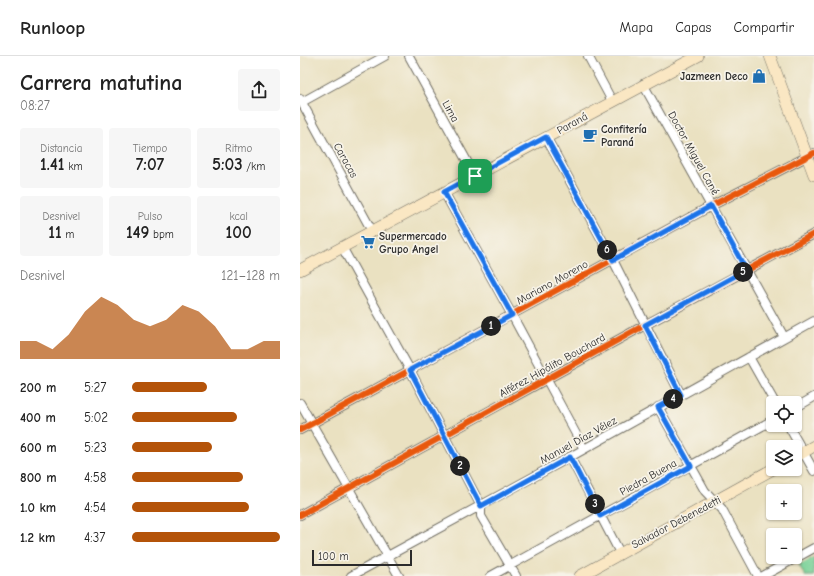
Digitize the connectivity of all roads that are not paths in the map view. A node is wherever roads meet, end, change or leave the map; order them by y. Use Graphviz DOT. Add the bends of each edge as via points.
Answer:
graph roads {
  1 [pos="386,56"];
  2 [pos="409,56"];
  3 [pos="588,56"];
  4 [pos="698,56"];
  5 [pos="770,56"];
  6 [pos="643,84"];
  7 [pos="301,101"];
  8 [pos="612,101"];
  9 [pos="546,137"];
  10 [pos="811,155"];
  11 [pos="814,175"];
  12 [pos="475,176"];
  13 [pos="444,192"];
  14 [pos="711,206"];
  15 [pos="372,231"];
  16 [pos="814,234"];
  17 [pos="342,247"];
  18 [pos="613,260"];
  19 [pos="300,270"];
  20 [pos="746,270"];
  21 [pos="512,315"];
  22 [pos="814,321"];
  23 [pos="645,325"];
  24 [pos="784,337"];
  25 [pos="749,357"];
  26 [pos="410,370"];
  27 [pos="547,379"];
  28 [pos="681,395"];
  29 [pos="771,396"];
  30 [pos="814,397"];
  31 [pos="300,403"];
  32 [pos="802,404"];
  33 [pos="658,407"];
  34 [pos="312,424"];
  35 [pos="766,424"];
  36 [pos="300,430"];
  37 [pos="444,435"];
  38 [pos="814,446"];
  39 [pos="584,449"];
  40 [pos="802,453"];
  41 [pos="570,457"];
  42 [pos="802,458"];
  43 [pos="691,466"];
  44 [pos="814,471"];
  45 [pos="766,473"];
  46 [pos="349,488"];
  47 [pos="714,501"];
  48 [pos="481,506"];
  49 [pos="300,515"];
  50 [pos="600,516"];
  51 [pos="814,548"];
  52 [pos="620,553"];
  53 [pos="387,556"];
  54 [pos="510,566"];
  55 [pos="351,576"];
  56 [pos="399,576"];
  57 [pos="491,576"];
  58 [pos="516,576"];
  59 [pos="580,576"];
  60 [pos="758,576"];
  61 [pos="763,576"];
  1 -- 7 [label="street"];
  2 -- 12 [label="street, Lima"];
  3 -- 8 [label="street"];
  4 -- 6 [label="street, Paraná"];
  5 -- 10 [label="street"];
  6 -- 8 [label="street, Paraná"];
  6 -- 14 [label="street, Doctor Miguel Cané"];
  7 -- 15 [label="street, Caracas"];
  8 -- 9 [label="street, Paraná"];
  9 -- 12 [label="street, Paraná"];
  9 -- 18 [label="street"];
  10 -- 11 [label="street"];
  10 -- 14 [label="street, Mariano Moreno"];
  12 -- 13 [label="street, Paraná"];
  13 -- 15 [label="street, Paraná"];
  13 -- 21 [label="street"];
  14 -- 18 [label="street, Mariano Moreno"];
  14 -- 20 [label="street, Doctor Miguel Cané"];
  15 -- 17 [label="street, Paraná"];
  16 -- 20 [label="street, Alférez Hipólito Bouchard"];
  17 -- 19 [label="street, Paraná"];
  17 -- 26 [label="street"];
  18 -- 21 [label="street, Mariano Moreno"];
  18 -- 23 [label="street"];
  20 -- 23 [label="street, Alférez Hipólito Bouchard"];
  20 -- 24 [label="street, Doctor Miguel Cané"];
  21 -- 26 [label="street, Mariano Moreno"];
  21 -- 27 [label="street"];
  22 -- 24 [label="street, Manuel Díaz Vélez"];
  23 -- 27 [label="street, Alférez Hipólito Bouchard"];
  23 -- 28 [label="street"];
  24 -- 25 [label="street, Manuel Díaz Vélez"];
  25 -- 28 [label="street, Manuel Díaz Vélez"];
  25 -- 29 [label="street"];
  26 -- 34 [label="street, Mariano Moreno"];
  26 -- 37 [label="street"];
  27 -- 37 [label="street, Alférez Hipólito Bouchard"];
  27 -- 39 [label="street"];
  28 -- 33 [label="street, Manuel Díaz Vélez"];
  30 -- 32 [label="street"];
  31 -- 34 [label="street"];
  33 -- 39 [label="street, Manuel Díaz Vélez"];
  33 -- 43 [label="street"];
  34 -- 36 [label="street, Mariano Moreno"];
  34 -- 46 [label="street"];
  35 -- 43 [label="street, Piedra Buena"];
  37 -- 46 [label="street, Alférez Hipólito Bouchard"];
  37 -- 48 [label="street"];
  38 -- 40 [label="street"];
  39 -- 41 [label="street, Manuel Díaz Vélez"];
  41 -- 48 [label="street, Manuel Díaz Vélez"];
  41 -- 50 [label="street"];
  42 -- 44 [label="street"];
  43 -- 47 [label="street" via="705,491"];
  43 -- 50 [label="street, Piedra Buena"];
  45 -- 47 [label="street, Salvador Debenedetti"];
  46 -- 49 [label="street, Alférez Hipólito Bouchard"];
  46 -- 53 [label="street"];
  47 -- 52 [label="street, Salvador Debenedetti"];
  47 -- 60 [label="street" via="722,509"];
  48 -- 53 [label="street, Manuel Díaz Vélez"];
  48 -- 54 [label="street" via="481,516"];
  50 -- 52 [label="street"];
  50 -- 54 [label="street, Piedra Buena"];
  51 -- 61 [label="street"];
  52 -- 59 [label="street, Salvador Debenedetti"];
  53 -- 55 [label="street, Manuel Díaz Vélez"];
  53 -- 56 [label="street"];
  54 -- 57 [label="street, Piedra Buena"];
  54 -- 58 [label="street"];
}
